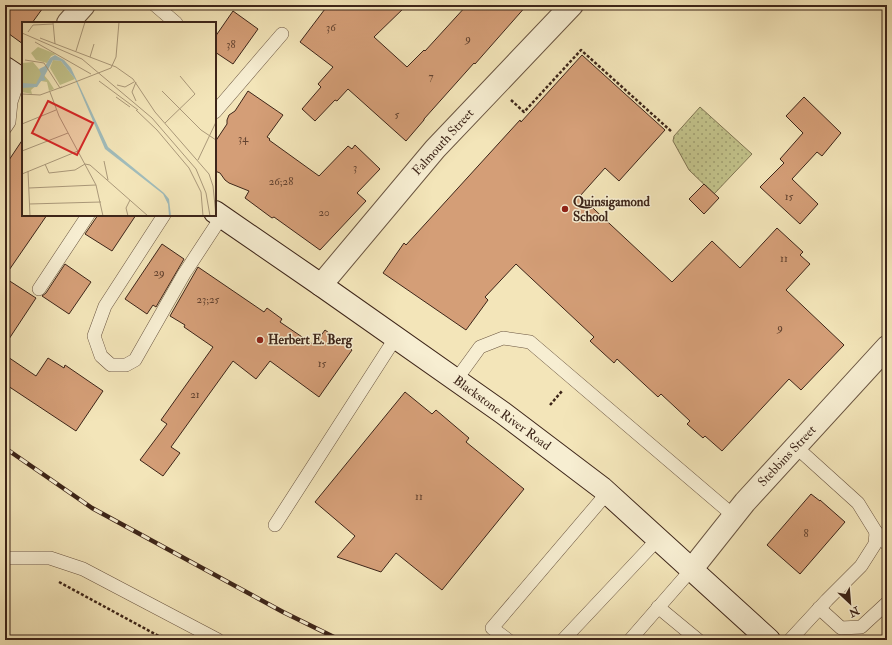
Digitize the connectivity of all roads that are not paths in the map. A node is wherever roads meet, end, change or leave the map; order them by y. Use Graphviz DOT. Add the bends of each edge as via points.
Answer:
graph roads {
  1 [pos="84,5"];
  2 [pos="155,5"];
  3 [pos="572,5"];
  4 [pos="69,22"];
  5 [pos="175,22"];
  6 [pos="282,34"];
  7 [pos="18,75"];
  8 [pos="216,111"];
  9 [pos="5,128"];
  10 [pos="218,214"];
  11 [pos="87,216"];
  12 [pos="163,216"];
  13 [pos="321,285"];
  14 [pos="38,290"];
  15 [pos="396,337"];
  16 [pos="887,347"];
  17 [pos="456,380"];
  18 [pos="796,447"];
  19 [pos="608,492"];
  20 [pos="734,516"];
  21 [pos="275,525"];
  22 [pos="876,532"];
  23 [pos="658,539"];
  24 [pos="887,544"];
  25 [pos="5,558"];
  26 [pos="691,570"];
  27 [pos="887,603"];
  28 [pos="823,604"];
  29 [pos="658,607"];
  30 [pos="218,640"];
  31 [pos="508,640"];
  32 [pos="563,640"];
  33 [pos="630,640"];
  34 [pos="698,640"];
  35 [pos="769,640"];
  36 [pos="790,640"];
  1 -- 4 [label="street"];
  2 -- 5 [label="lane"];
  3 -- 13 [label="street, Falmouth Street" via="435,149"];
  6 -- 8 [label="lane"];
  7 -- 9 [label="lane" via="9,122"];
  10 -- 12 [label="lane" via="135,360 126,365 111,365 102,356 94,336 105,306"];
  10 -- 13 [label="street, Blackstone River Road"];
  11 -- 14 [label="lane"];
  13 -- 15 [label="street, Blackstone River Road"];
  15 -- 17 [label="street, Blackstone River Road"];
  15 -- 21 [label="lane"];
  16 -- 18 [label="street, Stebbins Street"];
  17 -- 19 [label="street, Blackstone River Road"];
  17 -- 20 [label="lane" via="480,347 503,338 530,342"];
  18 -- 20 [label="street, Stebbins Street"];
  18 -- 22 [label="lane" via="858,503"];
  19 -- 23 [label="street, Blackstone River Road"];
  19 -- 31 [label="lane" via="492,628"];
  20 -- 26 [label="street, Stebbins Street"];
  22 -- 24 [label="lane"];
  22 -- 28 [label="lane" via="875,544 861,566"];
  23 -- 26 [label="street, Blackstone River Road"];
  23 -- 32 [label="lane"];
  25 -- 30 [label="lane" via="50,558 83,569"];
  26 -- 29 [label="lane"];
  26 -- 35 [label="street, Blackstone River Road"];
  27 -- 28 [label="lane" via="861,627 841,628"];
  28 -- 36 [label="lane"];
  29 -- 33 [label="lane"];
  29 -- 34 [label="lane"];
}
